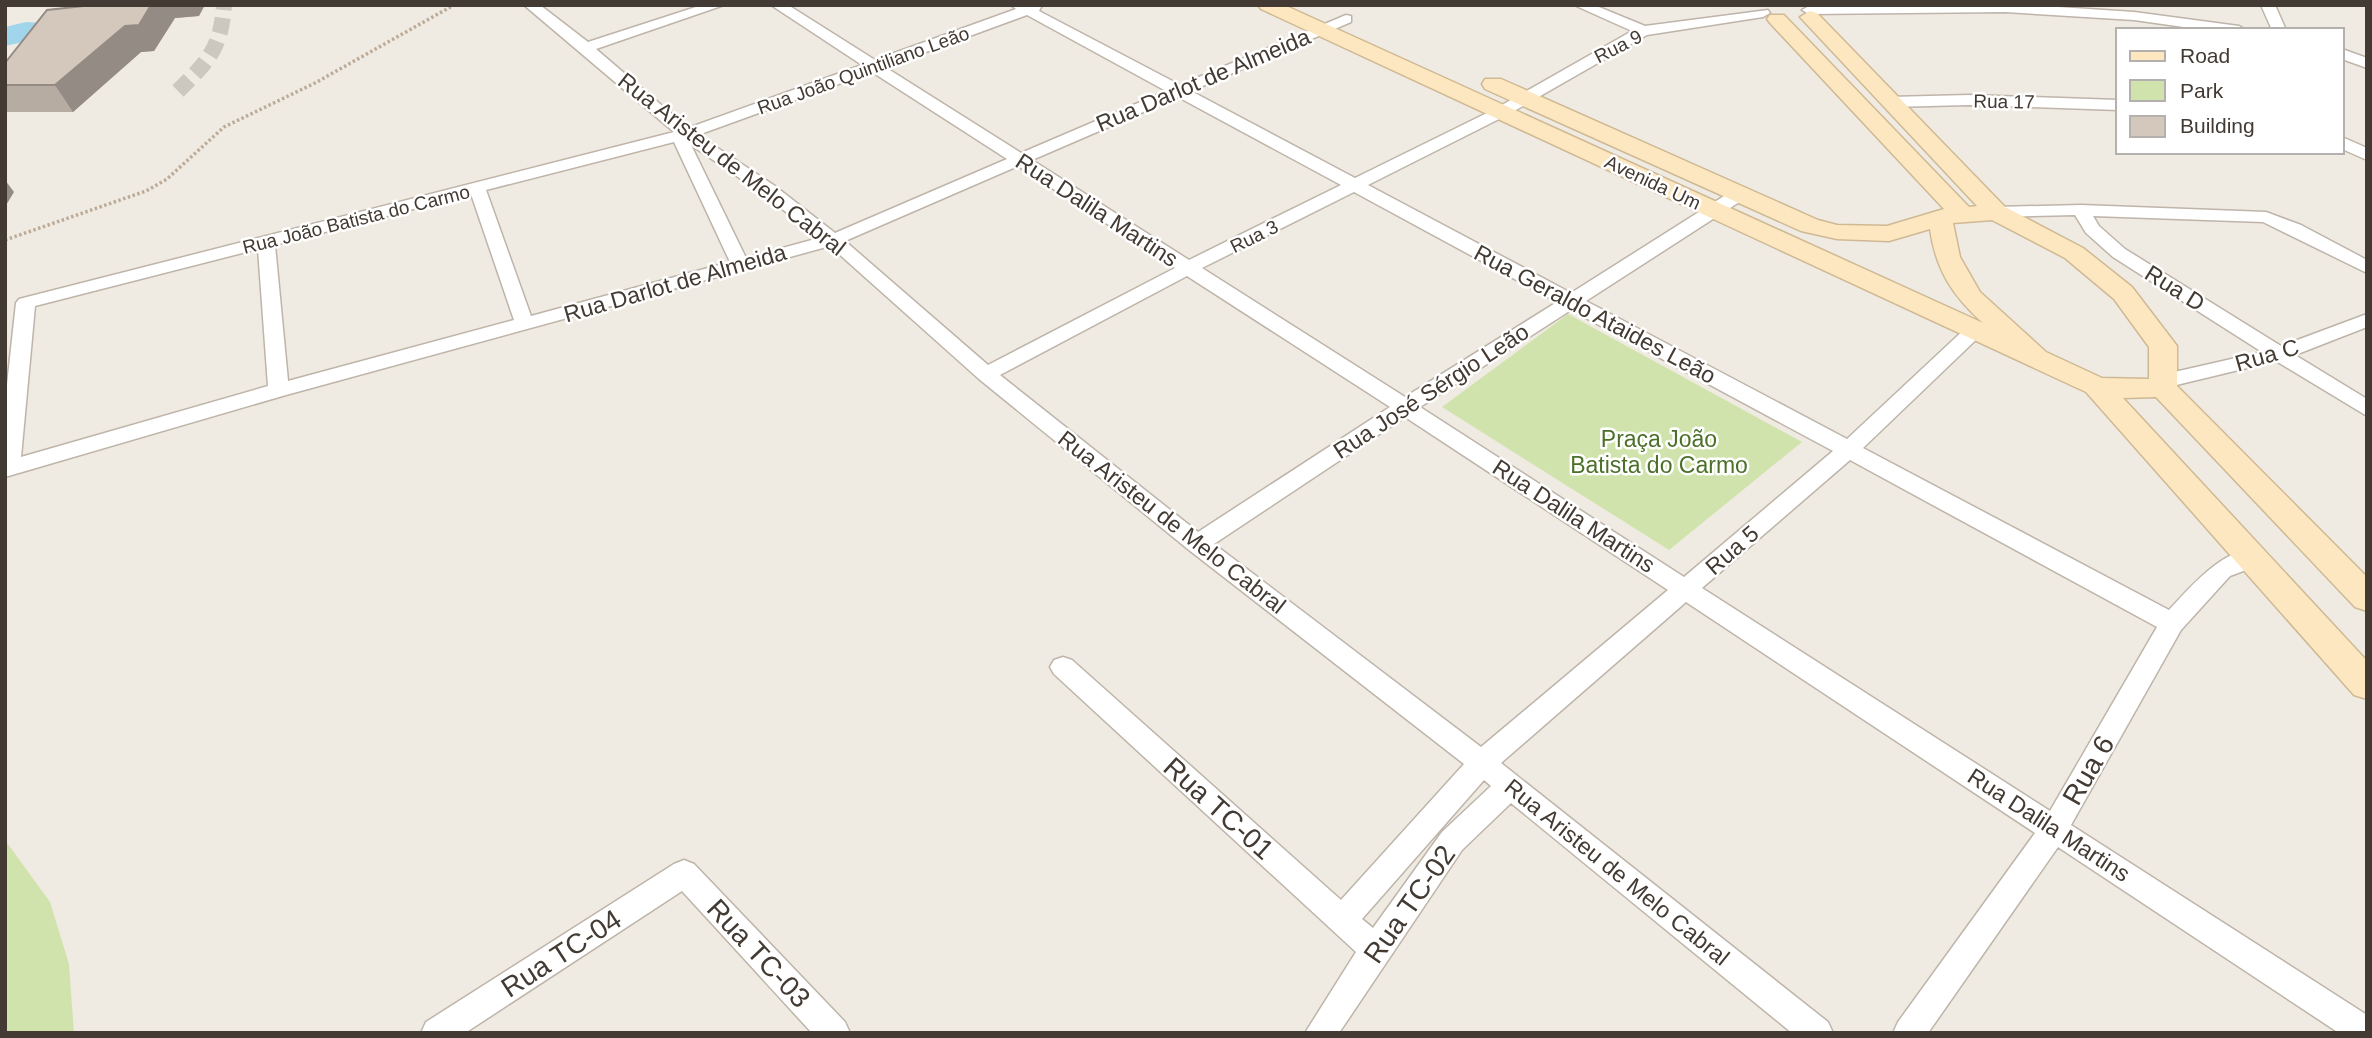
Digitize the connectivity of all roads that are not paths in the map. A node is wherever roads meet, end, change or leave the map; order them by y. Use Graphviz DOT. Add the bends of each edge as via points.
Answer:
graph roads {
  1 [pos="531,5"];
  2 [pos="717,5"];
  3 [pos="778,5"];
  4 [pos="1268,5"];
  5 [pos="1316,5"];
  6 [pos="1581,5"];
  7 [pos="2268,5"];
  8 [pos="1028,7"];
  9 [pos="1807,11"];
  10 [pos="1767,12"];
  11 [pos="1346,19"];
  12 [pos="2223,28"];
  13 [pos="2278,28"];
  14 [pos="1321,30"];
  15 [pos="1643,31"];
  16 [pos="586,48"];
  17 [pos="2344,54"];
  18 [pos="2367,64"];
  19 [pos="873,66"];
  20 [pos="1176,90"];
  21 [pos="1523,98"];
  22 [pos="1891,102"];
  23 [pos="2116,105"];
  24 [pos="1501,112"];
  25 [pos="684,134"];
  26 [pos="2344,143"];
  27 [pos="2367,155"];
  28 [pos="1018,159"];
  29 [pos="1355,186"];
  30 [pos="477,188"];
  31 [pos="1738,195"];
  32 [pos="1715,210"];
  33 [pos="2081,211"];
  34 [pos="1996,212"];
  35 [pos="1951,215"];
  36 [pos="833,240"];
  37 [pos="266,241"];
  38 [pos="740,264"];
  39 [pos="1188,268"];
  40 [pos="2367,268"];
  41 [pos="1570,301"];
  42 [pos="26,303"];
  43 [pos="2367,320"];
  44 [pos="525,325"];
  45 [pos="1976,330"];
  46 [pos="2279,354"];
  47 [pos="2038,360"];
  48 [pos="986,374"];
  49 [pos="2164,385"];
  50 [pos="2096,386"];
  51 [pos="279,390"];
  52 [pos="1405,407"];
  53 [pos="2367,409"];
  54 [pos="1848,450"];
  55 [pos="7,468"];
  56 [pos="1197,544"];
  57 [pos="2254,558"];
  58 [pos="1687,590"];
  59 [pos="2367,598"];
  60 [pos="2172,623"];
  61 [pos="1063,667"];
  62 [pos="2367,685"];
  63 [pos="1482,763"];
  64 [pos="1510,786"];
  65 [pos="2055,828"];
  66 [pos="684,873"];
  67 [pos="1342,920"];
  68 [pos="1375,950"];
  69 [pos="437,1033"];
  70 [pos="834,1033"];
  71 [pos="1321,1033"];
  72 [pos="1817,1033"];
  73 [pos="1909,1033"];
  74 [pos="2367,1033"];
  1 -- 16 [label="street, Rua Aristeu de Melo Cabral"];
  2 -- 16 [label="street"];
  3 -- 19 [label="street, Rua Dalila Martins"];
  4 -- 14 [label="street, Avenida Um"];
  5 -- 11 [label="street, Avenida Um"];
  6 -- 15 [label="street"];
  7 -- 13 [label="street"];
  8 -- 19 [label="street, Rua João Quintiliano Leão"];
  8 -- 20 [label="street, Rua Geraldo Ataides Leão"];
  9 -- 10 [label="street" via="1798,21"];
  9 -- 12 [label="street" via="2005,8 2134,16"];
  9 -- 22 [label="street"];
  10 -- 15 [label="street, Rua 9"];
  10 -- 35 [label="street"];
  11 -- 14 [label="street, Rua Darlot de Almeida"];
  11 -- 21 [label="street, Avenida Um"];
  14 -- 20 [label="street, Rua Darlot de Almeida"];
  14 -- 24 [label="street, Avenida Um"];
  15 -- 21 [label="street, Rua 9"];
  16 -- 25 [label="street, Rua Aristeu de Melo Cabral"];
  17 -- 18 [label="street"];
  19 -- 25 [label="street, Rua João Quintiliano Leão"];
  19 -- 28 [label="street, Rua Dalila Martins"];
  20 -- 28 [label="street, Rua Darlot de Almeida"];
  20 -- 29 [label="street, Rua Geraldo Ataides Leão"];
  21 -- 24 [label="street, Rua 3"];
  21 -- 31 [label="street, Avenida Um"];
  22 -- 23 [label="street, Rua 17"];
  22 -- 34 [label="street"];
  24 -- 29 [label="street, Rua 3"];
  24 -- 32 [label="street, Avenida Um"];
  25 -- 30 [label="street, Rua João Batista do Carmo"];
  25 -- 36 [label="street, Rua Aristeu de Melo Cabral" via="769,190"];
  25 -- 38 [label="street" via="683,146"];
  26 -- 27 [label="street"];
  28 -- 36 [label="street, Rua Darlot de Almeida"];
  28 -- 39 [label="street, Rua Dalila Martins"];
  29 -- 39 [label="street, Rua 3"];
  29 -- 41 [label="street, Rua Geraldo Ataides Leão"];
  30 -- 37 [label="street, Rua João Batista do Carmo"];
  30 -- 44 [label="street"];
  31 -- 32 [label="street, Rua José Sérgio Leão"];
  31 -- 35 [label="street, Avenida Um" via="1810,226 1837,232 1889,234"];
  32 -- 41 [label="street, Rua José Sérgio Leão"];
  32 -- 45 [label="street, Avenida Um"];
  33 -- 34 [label="street"];
  33 -- 40 [label="street" via="2266,217"];
  33 -- 46 [label="street, Rua D" via="2092,229 2119,253"];
  34 -- 35 [label="street, Avenida Um"];
  34 -- 49 [label="street" via="2074,253 2123,293 2163,346"];
  35 -- 47 [label="street" via="1947,257 1969,296"];
  36 -- 38 [label="street, Rua Darlot de Almeida"];
  36 -- 48 [label="street, Rua Aristeu de Melo Cabral"];
  37 -- 42 [label="street, Rua João Batista do Carmo"];
  37 -- 51 [label="street"];
  38 -- 44 [label="street, Rua Darlot de Almeida"];
  39 -- 48 [label="street, Rua 3"];
  39 -- 52 [label="street, Rua Dalila Martins"];
  41 -- 52 [label="street, Rua José Sérgio Leão"];
  41 -- 54 [label="street, Rua Geraldo Ataides Leão"];
  42 -- 55 [label="street"];
  43 -- 46 [label="street, Rua C"];
  44 -- 51 [label="street, Rua Darlot de Almeida"];
  45 -- 47 [label="street, Avenida Um"];
  45 -- 54 [label="street, Rua 5"];
  46 -- 49 [label="street, Rua C"];
  46 -- 53 [label="street, Rua D"];
  47 -- 50 [label="street, Avenida Um"];
  48 -- 56 [label="street, Rua Aristeu de Melo Cabral"];
  49 -- 50 [label="street"];
  49 -- 59 [label="street"];
  50 -- 57 [label="street"];
  51 -- 55 [label="street, Rua Darlot de Almeida"];
  52 -- 56 [label="street, Rua José Sérgio Leão"];
  52 -- 58 [label="street, Rua Dalila Martins"];
  54 -- 58 [label="street, Rua 5"];
  54 -- 60 [label="street, Rua Geraldo Ataides Leão"];
  56 -- 63 [label="street, Rua Aristeu de Melo Cabral"];
  57 -- 60 [label="street, Rua 6" via="2222,570"];
  57 -- 62 [label="street"];
  58 -- 63 [label="street, Rua 5"];
  58 -- 65 [label="street, Rua Dalila Martins"];
  60 -- 65 [label="street, Rua 6"];
  61 -- 67 [label="street, Rua TC-01"];
  63 -- 64 [label="street, Rua Aristeu de Melo Cabral"];
  63 -- 67 [label="street, Rua TC-02"];
  64 -- 68 [label="street, Rua TC-02" via="1452,841"];
  64 -- 72 [label="street, Rua Aristeu de Melo Cabral"];
  65 -- 73 [label="street, Rua 6"];
  65 -- 74 [label="street, Rua Dalila Martins"];
  66 -- 69 [label="street, Rua TC-04"];
  66 -- 70 [label="street, Rua TC-03"];
  67 -- 68 [label="street, Rua TC-01"];
  68 -- 71 [label="street, Rua TC-02"];
}
